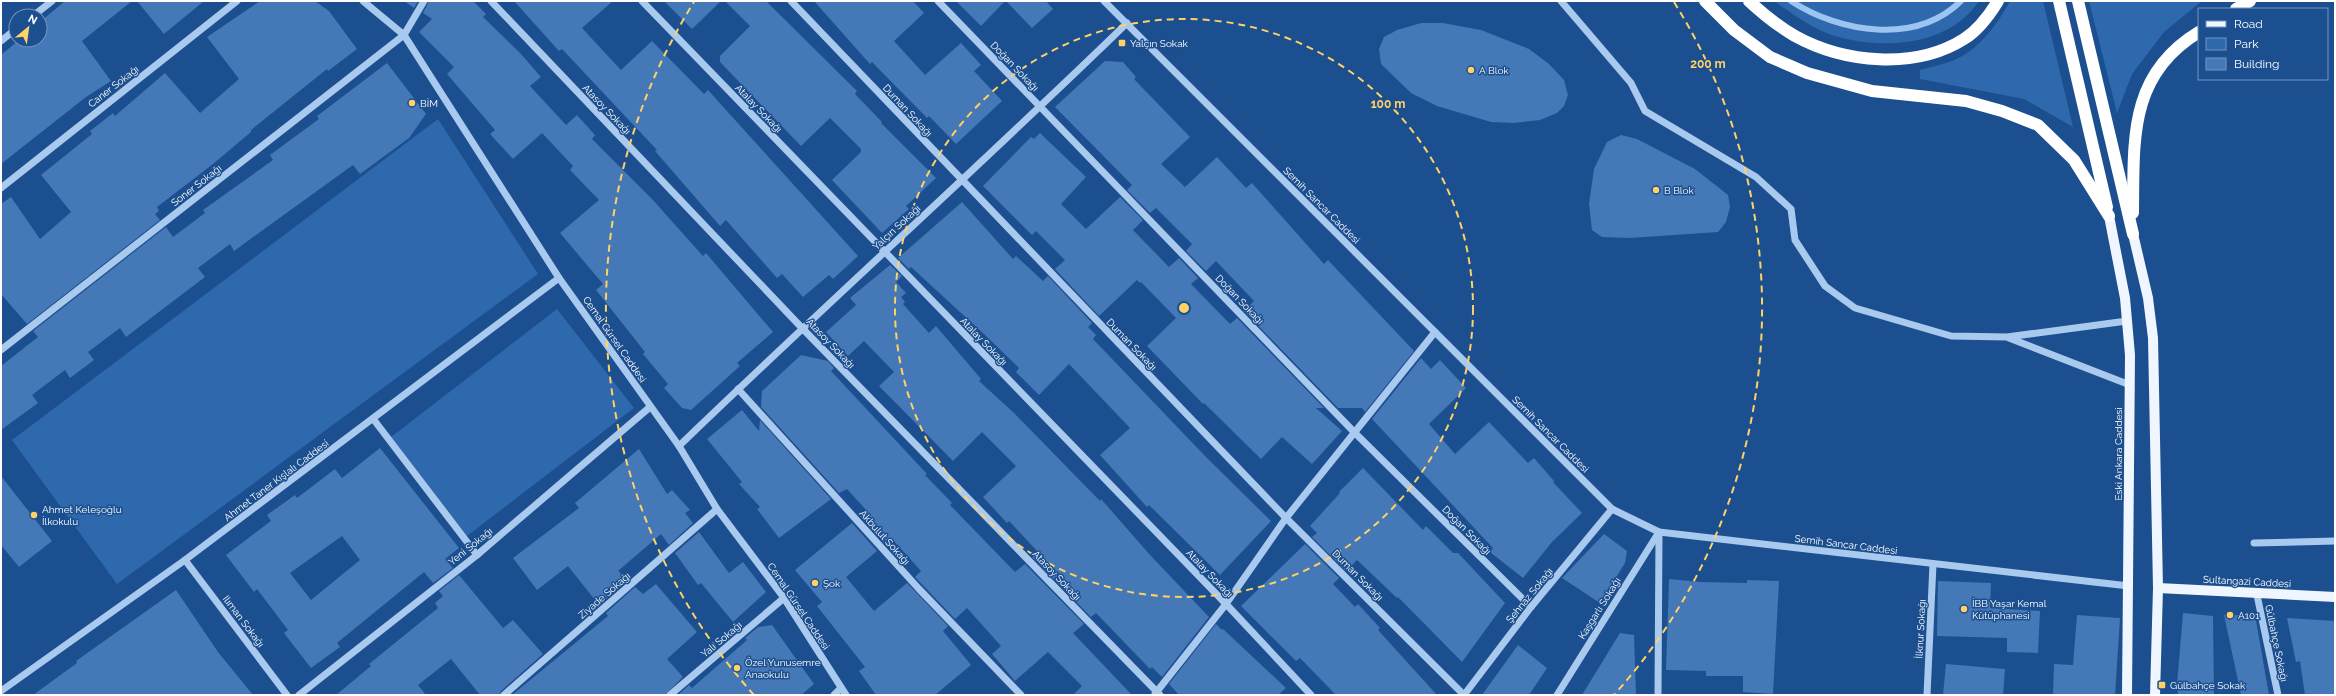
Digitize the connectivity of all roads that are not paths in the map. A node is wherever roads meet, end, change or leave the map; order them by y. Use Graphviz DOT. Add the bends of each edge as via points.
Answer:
graph roads {
  1 [pos="52,1"];
  2 [pos="237,1"];
  3 [pos="363,1"];
  4 [pos="424,1"];
  5 [pos="491,1"];
  6 [pos="642,1"];
  7 [pos="791,1"];
  8 [pos="938,1"];
  9 [pos="1104,1"];
  10 [pos="1561,1"];
  11 [pos="1705,1"];
  12 [pos="1749,1"];
  13 [pos="1998,1"];
  14 [pos="2059,1"];
  15 [pos="2078,1"];
  16 [pos="2250,1"];
  17 [pos="43,8"];
  18 [pos="2238,8"];
  19 [pos="1128,23"];
  20 [pos="2198,33"];
  21 [pos="404,35"];
  22 [pos="1041,108"];
  23 [pos="961,180"];
  24 [pos="1,188"];
  25 [pos="2109,216"];
  26 [pos="2133,234"];
  27 [pos="884,252"];
  28 [pos="559,278"];
  29 [pos="2127,321"];
  30 [pos="802,328"];
  31 [pos="1435,332"];
  32 [pos="2007,337"];
  33 [pos="1,350"];
  34 [pos="2130,385"];
  35 [pos="738,389"];
  36 [pos="650,407"];
  37 [pos="374,420"];
  38 [pos="1355,433"];
  39 [pos="679,446"];
  40 [pos="718,509"];
  41 [pos="1612,509"];
  42 [pos="1286,518"];
  43 [pos="1659,532"];
  44 [pos="2335,542"];
  45 [pos="2254,543"];
  46 [pos="477,554"];
  47 [pos="186,560"];
  48 [pos="1933,564"];
  49 [pos="2129,586"];
  50 [pos="2158,588"];
  51 [pos="2257,595"];
  52 [pos="2335,597"];
  53 [pos="784,598"];
  54 [pos="1226,604"];
  55 [pos="1531,607"];
  56 [pos="841,688"];
  57 [pos="1,690"];
  58 [pos="1157,694"];
  59 [pos="287,695"];
  60 [pos="299,695"];
  61 [pos="504,695"];
  62 [pos="670,695"];
  63 [pos="834,695"];
  64 [pos="846,695"];
  65 [pos="1022,695"];
  66 [pos="1311,695"];
  67 [pos="1464,695"];
  68 [pos="1557,695"];
  69 [pos="1658,695"];
  70 [pos="1927,695"];
  71 [pos="2127,695"];
  72 [pos="2156,695"];
  73 [pos="2278,695"];
  1 -- 17 [label="street"];
  2 -- 24 [label="street, Caner Sokağı"];
  3 -- 21 [label="street, Cemal Gürsel Caddesi"];
  4 -- 21 [label="street"];
  5 -- 30 [label="street, Atasoy Sokağı"];
  6 -- 27 [label="street, Atalay Sokağı"];
  7 -- 23 [label="street, Duman Sokağı"];
  8 -- 22 [label="street, Doğan Sokağı"];
  9 -- 19 [label="street, Semih Sancar Caddesi"];
  10 -- 32 [label="street" via="1631,83 1645,111 1756,177 1791,209 1795,240 1825,286 1855,308 1951,336"];
  11 -- 25 [label="highway" via="1734,30 1770,57 1806,73 1872,91 1966,101 2038,125 2074,160"];
  12 -- 13 [label="highway" via="1763,14 1796,36 1829,50 1864,58 1895,60 1934,54 1965,39"];
  14 -- 25 [label="highway"];
  15 -- 26 [label="highway"];
  16 -- 18 [label="highway"];
  19 -- 22 [label="street, Yalçın Sokağı"];
  19 -- 31 [label="street, Semih Sancar Caddesi"];
  20 -- 26 [label="highway" via="2183,41 2162,64 2143,93 2134,136"];
  21 -- 28 [label="street, Cemal Gürsel Caddesi"];
  21 -- 33 [label="street, Soner Sokağı"];
  22 -- 23 [label="street, Yalçın Sokağı"];
  22 -- 38 [label="street, Doğan Sokağı"];
  23 -- 27 [label="street, Yalçın Sokağı"];
  23 -- 42 [label="street, Duman Sokağı"];
  25 -- 29 [label="main road, Eski Ankara Caddesi"];
  26 -- 50 [label="main road" via="2148,298 2153,338"];
  27 -- 30 [label="street, Yalçın Sokağı"];
  27 -- 54 [label="street, Atalay Sokağı"];
  28 -- 36 [label="street, Cemal Gürsel Caddesi"];
  28 -- 37 [label="street, Ahmet Taner Kışlalı Caddesi"];
  29 -- 32 [label="street"];
  29 -- 34 [label="main road, Eski Ankara Caddesi"];
  30 -- 35 [label="street, Yalçın Sokağı"];
  30 -- 58 [label="street, Atasoy Sokağı"];
  31 -- 38 [label="street"];
  31 -- 41 [label="street, Semih Sancar Caddesi"];
  32 -- 34 [label="street"];
  34 -- 49 [label="main road, Eski Ankara Caddesi"];
  35 -- 39 [label="street, Yalçın Sokağı"];
  35 -- 65 [label="street, Akbulut Sokağı" via="919,589"];
  36 -- 39 [label="street, Cemal Gürsel Caddesi"];
  36 -- 46 [label="street, Yeni Sokağı"];
  37 -- 46 [label="street"];
  37 -- 47 [label="street, Ahmet Taner Kışlalı Caddesi"];
  38 -- 42 [label="street"];
  38 -- 55 [label="street, Doğan Sokağı"];
  39 -- 40 [label="street, Cemal Gürsel Caddesi"];
  40 -- 53 [label="street, Cemal Gürsel Caddesi"];
  40 -- 61 [label="street, Ziyade Sokağı"];
  41 -- 43 [label="street, Semih Sancar Caddesi"];
  41 -- 55 [label="street, Şehnaz Sokağı"];
  42 -- 54 [label="street"];
  42 -- 67 [label="street, Duman Sokağı"];
  43 -- 48 [label="street, Semih Sancar Caddesi"];
  43 -- 68 [label="street, Kaşgarlı Sokağı"];
  43 -- 69 [label="street"];
  44 -- 45 [label="street"];
  46 -- 60 [label="street, Yeni Sokağı"];
  47 -- 57 [label="street, Ahmet Taner Kışlalı Caddesi"];
  47 -- 59 [label="street, Ilıman Sokağı"];
  48 -- 49 [label="street, Semih Sancar Caddesi"];
  48 -- 70 [label="street, İlknur Sokağı"];
  49 -- 71 [label="main road, Eski Ankara Caddesi"];
  50 -- 51 [label="main road, Sultangazi Caddesi"];
  50 -- 72 [label="main road"];
  51 -- 52 [label="main road, Sultangazi Caddesi"];
  51 -- 73 [label="street, Gülbahçe Sokağı"];
  53 -- 56 [label="street, Cemal Gürsel Caddesi"];
  53 -- 62 [label="street, Yalı Sokağı"];
  54 -- 58 [label="street"];
  54 -- 66 [label="street, Atalay Sokağı"];
  55 -- 67 [label="street, Şehnaz Sokağı"];
  56 -- 63 [label="street"];
  56 -- 64 [label="street, Cemal Gürsel Caddesi"];
}
